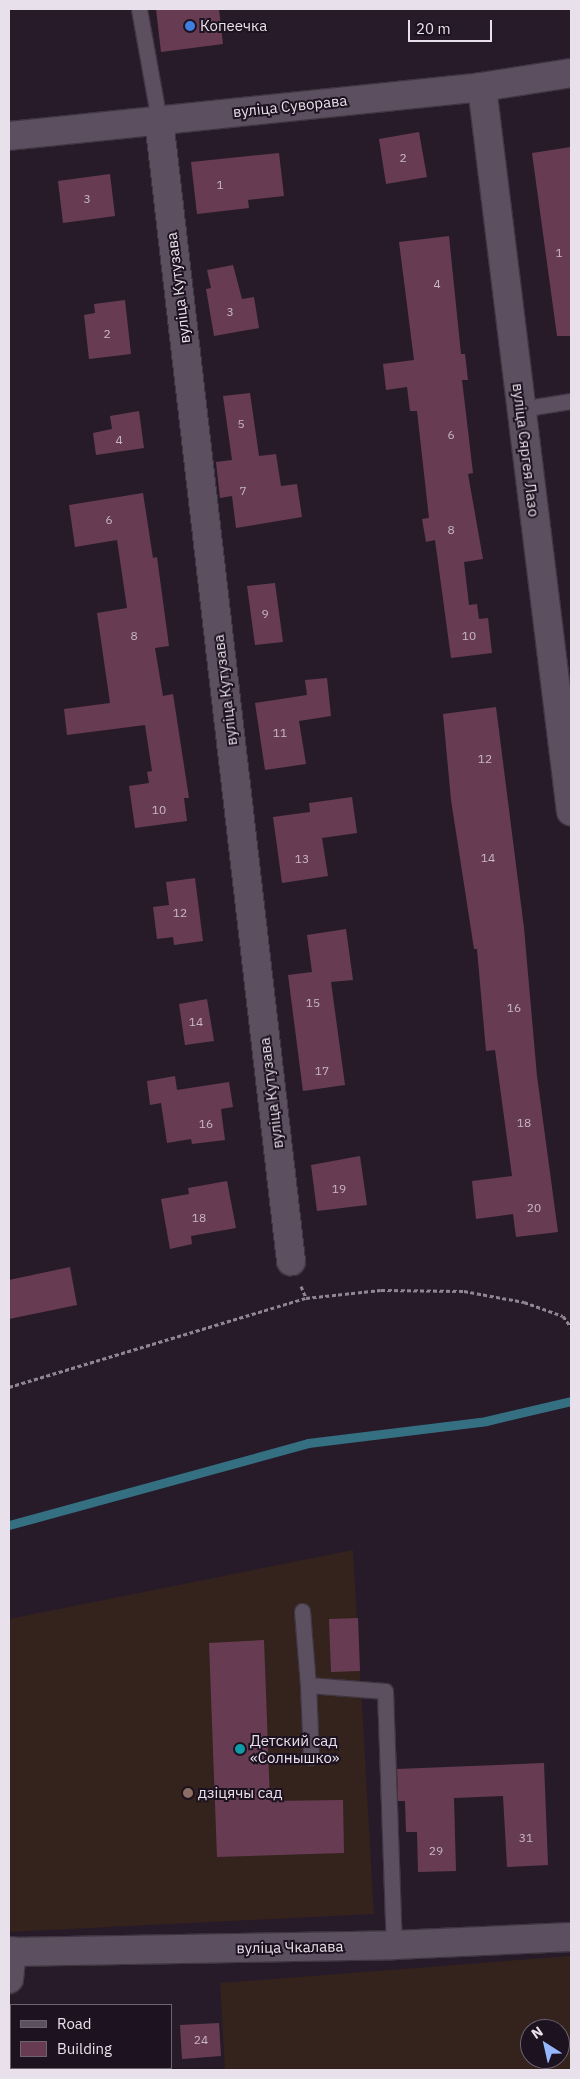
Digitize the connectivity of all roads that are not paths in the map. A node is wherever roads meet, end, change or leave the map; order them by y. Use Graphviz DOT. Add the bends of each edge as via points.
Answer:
graph roads {
  1 [pos="138,9"];
  2 [pos="571,73"];
  3 [pos="482,87"];
  4 [pos="158,120"];
  5 [pos="9,136"];
  6 [pos="571,401"];
  7 [pos="521,409"];
  8 [pos="571,812"];
  9 [pos="290,1261"];
  10 [pos="302,1611"];
  11 [pos="308,1685"];
  12 [pos="310,1757"];
  13 [pos="571,1937"];
  14 [pos="394,1945"];
  15 [pos="10,1952"];
  16 [pos="9,1979"];
  1 -- 4 [label="lane"];
  2 -- 3 [label="street, вуліца Суворава"];
  3 -- 4 [label="street, вуліца Суворава"];
  3 -- 7 [label="street, вуліца Сяргея Лазо"];
  4 -- 5 [label="street, вуліца Суворава"];
  4 -- 9 [label="street, вуліца Кутузава"];
  6 -- 7 [label="lane"];
  7 -- 8 [label="street, вуліца Сяргея Лазо"];
  10 -- 11 [label="lane"];
  11 -- 12 [label="lane"];
  11 -- 14 [label="lane" via="385,1691"];
  13 -- 14 [label="street, вуліца Чкалава"];
  14 -- 15 [label="street, вуліца Чкалава"];
  15 -- 16 [label="street"];
}
